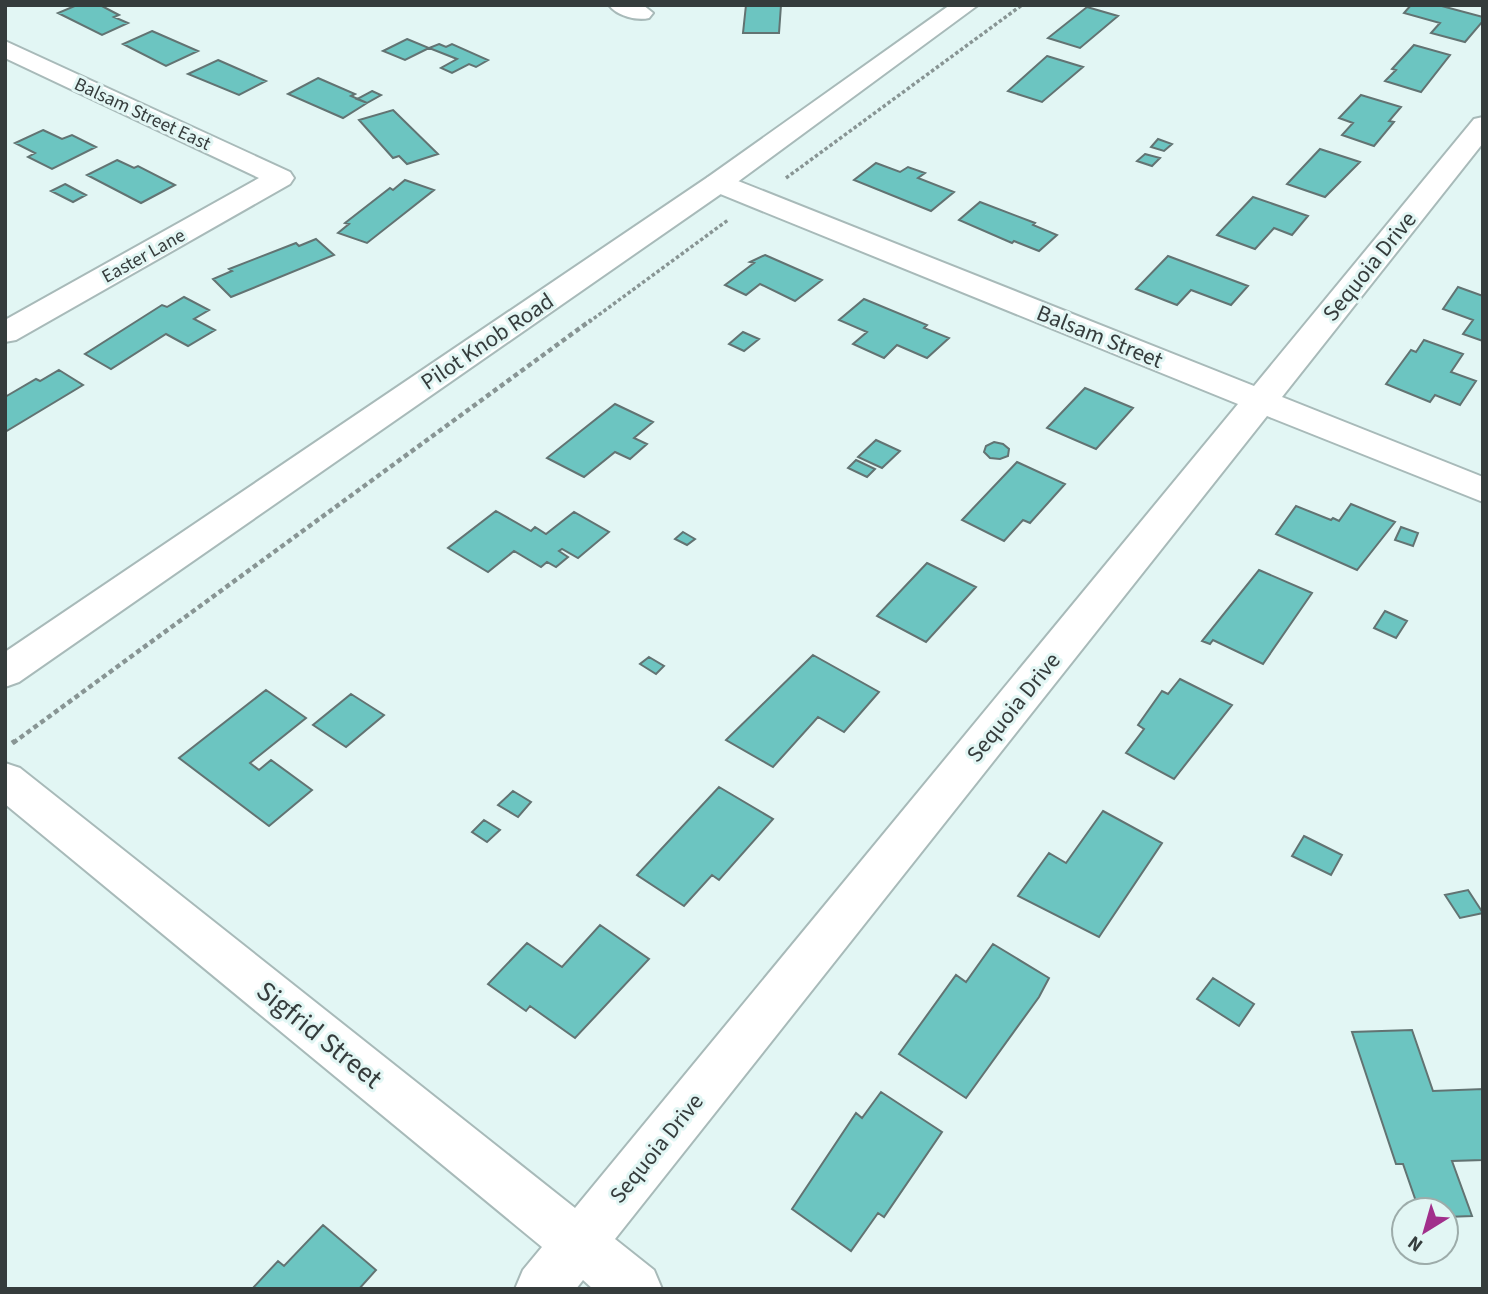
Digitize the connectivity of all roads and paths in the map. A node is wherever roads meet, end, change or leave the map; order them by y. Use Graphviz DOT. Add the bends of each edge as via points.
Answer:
graph roads {
  1 [pos="966,5"];
  2 [pos="1022,5"];
  3 [pos="5,48"];
  4 [pos="1483,125"];
  5 [pos="280,178"];
  6 [pos="718,183"];
  7 [pos="757,199"];
  8 [pos="5,332"];
  9 [pos="1260,400"];
  10 [pos="1483,490"];
  11 [pos="5,672"];
  12 [pos="5,748"];
  13 [pos="5,780"];
  14 [pos="579,1244"];
  15 [pos="542,1289"];
  16 [pos="635,1289"];
  1 -- 6 [label="street, Pilot Knob Road"];
  2 -- 7 [label="path"];
  3 -- 5 [label="street, Balsam Street East"];
  4 -- 9 [label="street, Sequoia Drive"];
  5 -- 8 [label="street, Easter Lane"];
  6 -- 7 [label="street, Balsam Street"];
  6 -- 11 [label="street, Pilot Knob Road"];
  7 -- 9 [label="street, Balsam Street"];
  7 -- 12 [label="path"];
  9 -- 10 [label="street, Balsam Street"];
  9 -- 14 [label="street, Sequoia Drive"];
  13 -- 14 [label="street, Sigfrid Street"];
  14 -- 15 [label="street, Sequoia Drive"];
  14 -- 16 [label="street, Sigfrid Street"];
}
